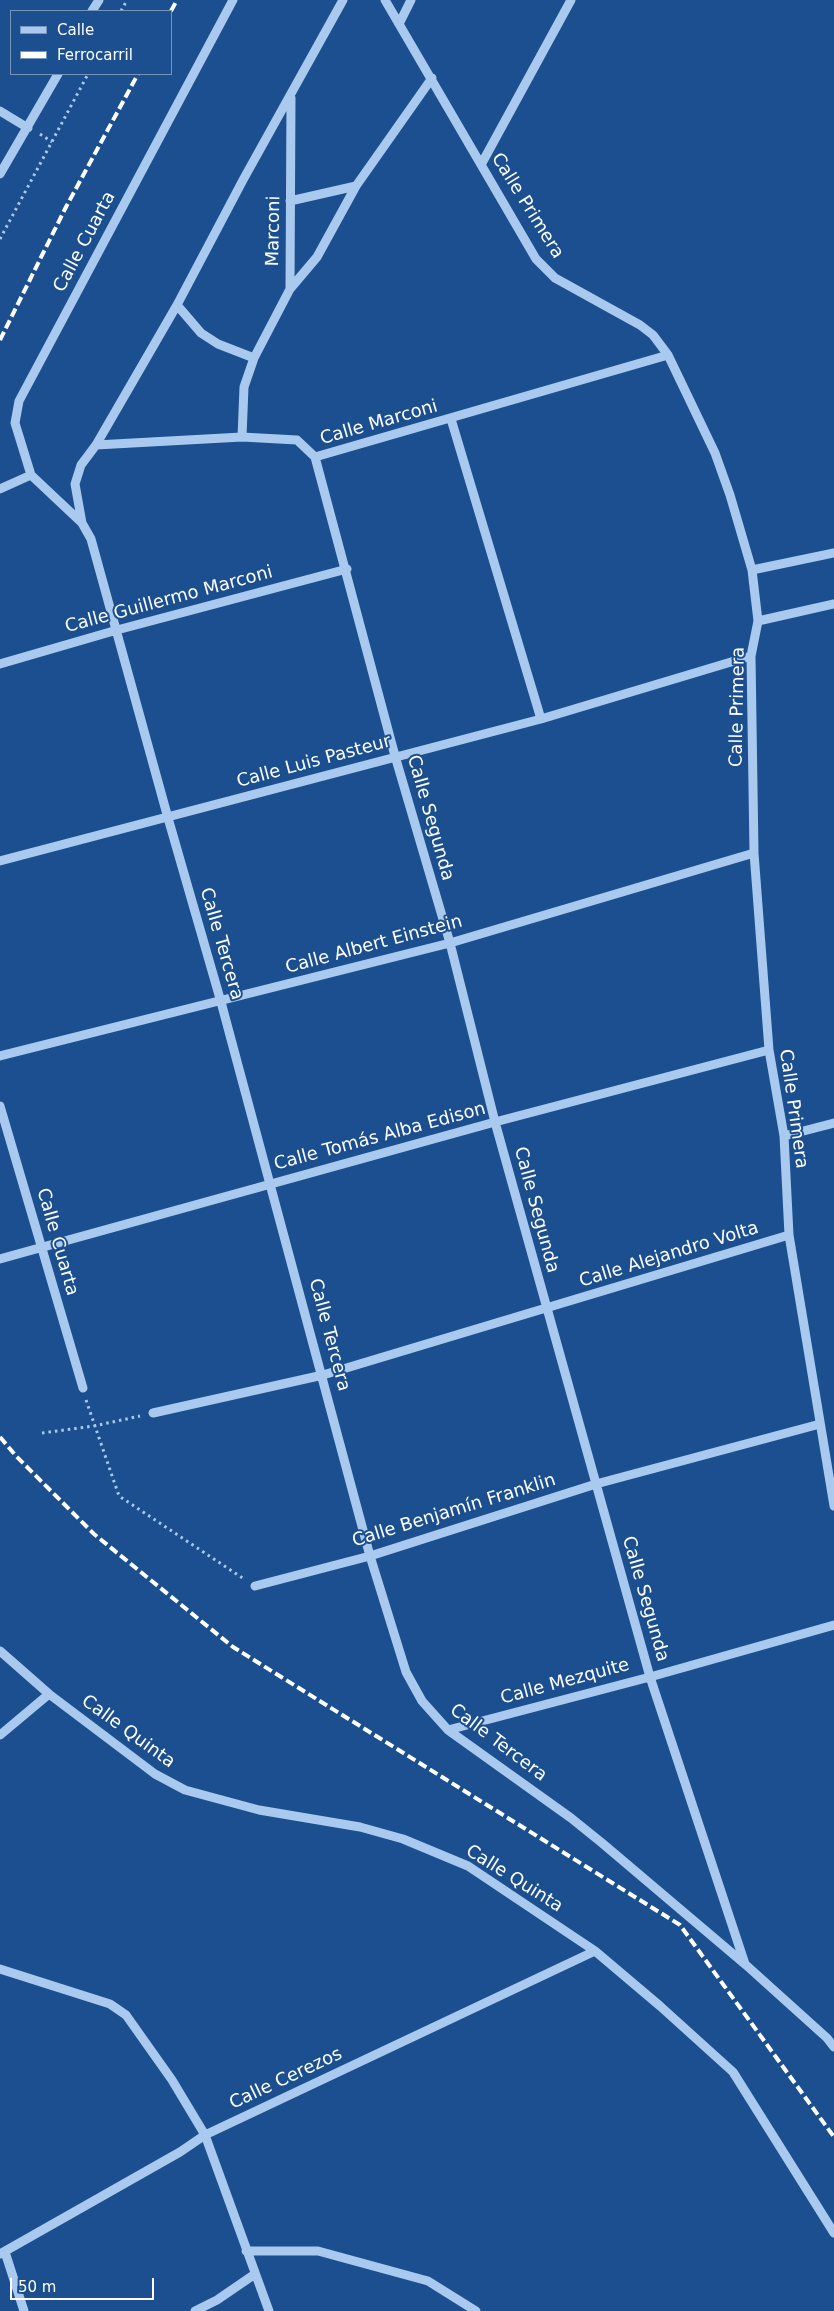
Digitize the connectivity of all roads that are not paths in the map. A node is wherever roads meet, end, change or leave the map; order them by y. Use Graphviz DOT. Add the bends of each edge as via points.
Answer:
graph roads {
  1 [pos="233,0"];
  2 [pos="343,0"];
  3 [pos="385,0"];
  4 [pos="412,0"];
  5 [pos="570,0"];
  6 [pos="400,24"];
  7 [pos="57,75"];
  8 [pos="432,78"];
  9 [pos="291,96"];
  10 [pos="0,111"];
  11 [pos="28,128"];
  12 [pos="482,164"];
  13 [pos="0,174"];
  14 [pos="356,186"];
  15 [pos="290,201"];
  16 [pos="290,289"];
  17 [pos="177,304"];
  18 [pos="668,354"];
  19 [pos="254,358"];
  20 [pos="451,419"];
  21 [pos="242,437"];
  22 [pos="96,445"];
  23 [pos="315,457"];
  24 [pos="31,475"];
  25 [pos="0,490"];
  26 [pos="82,523"];
  27 [pos="834,553"];
  28 [pos="347,569"];
  29 [pos="752,570"];
  30 [pos="834,604"];
  31 [pos="758,621"];
  32 [pos="117,630"];
  33 [pos="751,656"];
  34 [pos="0,664"];
  35 [pos="541,719"];
  36 [pos="395,756"];
  37 [pos="168,818"];
  38 [pos="754,853"];
  39 [pos="0,861"];
  40 [pos="450,943"];
  41 [pos="221,1002"];
  42 [pos="769,1050"];
  43 [pos="0,1056"];
  44 [pos="0,1106"];
  45 [pos="495,1122"];
  46 [pos="834,1123"];
  47 [pos="784,1136"];
  48 [pos="270,1184"];
  49 [pos="789,1236"];
  50 [pos="42,1246"];
  51 [pos="0,1258"];
  52 [pos="546,1309"];
  53 [pos="323,1375"];
  54 [pos="83,1388"];
  55 [pos="153,1413"];
  56 [pos="820,1424"];
  57 [pos="596,1484"];
  58 [pos="834,1506"];
  59 [pos="370,1556"];
  60 [pos="255,1586"];
  61 [pos="834,1625"];
  62 [pos="0,1651"];
  63 [pos="650,1677"];
  64 [pos="49,1694"];
  65 [pos="448,1730"];
  66 [pos="0,1735"];
  67 [pos="595,1951"];
  68 [pos="746,1965"];
  69 [pos="0,1969"];
  70 [pos="834,2047"];
  71 [pos="205,2135"];
  72 [pos="834,2234"];
  73 [pos="246,2251"];
  74 [pos="2,2253"];
  75 [pos="255,2274"];
  76 [pos="24,2311"];
  77 [pos="195,2311"];
  78 [pos="269,2311"];
  79 [pos="476,2311"];
  1 -- 24 [label="street, Calle Cuarta" via="19,401 15,423"];
  2 -- 9 [label="street, Marconi"];
  3 -- 6 [label="street, Calle Primera"];
  4 -- 6 [label="street"];
  5 -- 12 [label="street"];
  6 -- 8 [label="street, Calle Primera"];
  7 -- 11 [label="street"];
  8 -- 12 [label="street, Calle Primera"];
  8 -- 14 [label="street"];
  9 -- 15 [label="street, Marconi"];
  9 -- 17 [label="street, Marconi"];
  10 -- 11 [label="street"];
  11 -- 13 [label="street"];
  12 -- 18 [label="street, Calle Primera" via="545,270 640,325"];
  14 -- 15 [label="street"];
  14 -- 16 [label="street" via="317,257"];
  15 -- 16 [label="street, Marconi"];
  16 -- 19 [label="street, Marconi"];
  17 -- 19 [label="street" via="201,333 218,344"];
  17 -- 22 [label="street, Marconi"];
  18 -- 20 [label="street, Calle Marconi"];
  18 -- 29 [label="street, Calle Primera" via="715,453"];
  19 -- 21 [label="street, Marconi" via="244,387"];
  20 -- 23 [label="street, Calle Marconi"];
  20 -- 35 [label="street"];
  21 -- 22 [label="street, Calle Marconi"];
  21 -- 23 [label="street, Calle Marconi" via="297,440"];
  22 -- 26 [label="street, Marconi" via="81,465 75,484"];
  23 -- 28 [label="street, Calle Segunda"];
  24 -- 25 [label="street"];
  24 -- 26 [label="street, Calle Tercera"];
  26 -- 32 [label="street, Calle Tercera" via="91,539"];
  27 -- 29 [label="street"];
  28 -- 32 [label="street, Calle Guillermo Marconi"];
  28 -- 36 [label="street, Calle Segunda"];
  29 -- 31 [label="street, Calle Primera"];
  30 -- 31 [label="street"];
  31 -- 33 [label="street, Calle Primera"];
  32 -- 34 [label="street, Calle Guillermo Marconi"];
  32 -- 37 [label="street, Calle Tercera"];
  33 -- 35 [label="street, Calle Luis Pasteur"];
  33 -- 38 [label="street, Calle Primera"];
  35 -- 36 [label="street, Calle Luis Pasteur"];
  36 -- 37 [label="street, Calle Luis Pasteur"];
  36 -- 40 [label="street, Calle Segunda"];
  37 -- 39 [label="street, Calle Luis Pasteur"];
  37 -- 41 [label="street, Calle Tercera"];
  38 -- 40 [label="street, Calle Albert Einstein"];
  38 -- 42 [label="street, Calle Primera"];
  40 -- 41 [label="street, Calle Albert Einstein"];
  40 -- 45 [label="street, Calle Segunda"];
  41 -- 43 [label="street, Calle Albert Einstein"];
  41 -- 48 [label="street, Calle Tercera"];
  42 -- 45 [label="street, Calle Tomás Alba Edison"];
  42 -- 47 [label="street, Calle Primera"];
  44 -- 50 [label="street, Calle Cuarta"];
  45 -- 48 [label="street, Calle Tomás Alba Edison"];
  45 -- 52 [label="street, Calle Segunda"];
  46 -- 47 [label="street"];
  47 -- 49 [label="street, Calle Primera"];
  48 -- 50 [label="street, Calle Tomás Alba Edison"];
  48 -- 53 [label="street, Calle Tercera"];
  49 -- 52 [label="street, Calle Alejandro Volta"];
  49 -- 56 [label="street, Calle Primera"];
  50 -- 51 [label="street, Calle Tomás Alba Edison"];
  50 -- 54 [label="street, Calle Cuarta"];
  52 -- 53 [label="street, Calle Alejandro Volta"];
  52 -- 57 [label="street, Calle Segunda"];
  53 -- 55 [label="street, Calle Alejandro Volta"];
  53 -- 59 [label="street, Calle Tercera"];
  56 -- 57 [label="street, Calle Benjamín Franklin"];
  56 -- 58 [label="street, Calle Primera"];
  57 -- 59 [label="street, Calle Benjamín Franklin"];
  57 -- 63 [label="street, Calle Segunda"];
  59 -- 60 [label="street, Calle Benjamín Franklin"];
  59 -- 65 [label="street, Calle Tercera" via="406,1672 422,1701"];
  61 -- 63 [label="street, Calle Mezquite"];
  62 -- 64 [label="street, Calle Quinta"];
  63 -- 65 [label="street, Calle Mezquite"];
  63 -- 68 [label="street, Calle Segunda"];
  64 -- 66 [label="street"];
  64 -- 67 [label="street, Calle Quinta" via="155,1774 185,1790 259,1810 360,1827 404,1839 468,1866"];
  65 -- 68 [label="street, Calle Tercera" via="571,1818"];
  67 -- 71 [label="street, Calle Cerezos"];
  67 -- 72 [label="street, Calle Quinta" via="733,2072"];
  68 -- 70 [label="street, Calle Tercera"];
  69 -- 71 [label="street" via="110,2004 126,2016 172,2080"];
  71 -- 73 [label="street"];
  71 -- 74 [label="street, Calle Cerezos"];
  73 -- 75 [label="street"];
  73 -- 79 [label="street" via="318,2251 428,2281"];
  74 -- 76 [label="street"];
  75 -- 77 [label="street"];
  75 -- 78 [label="street"];
}
